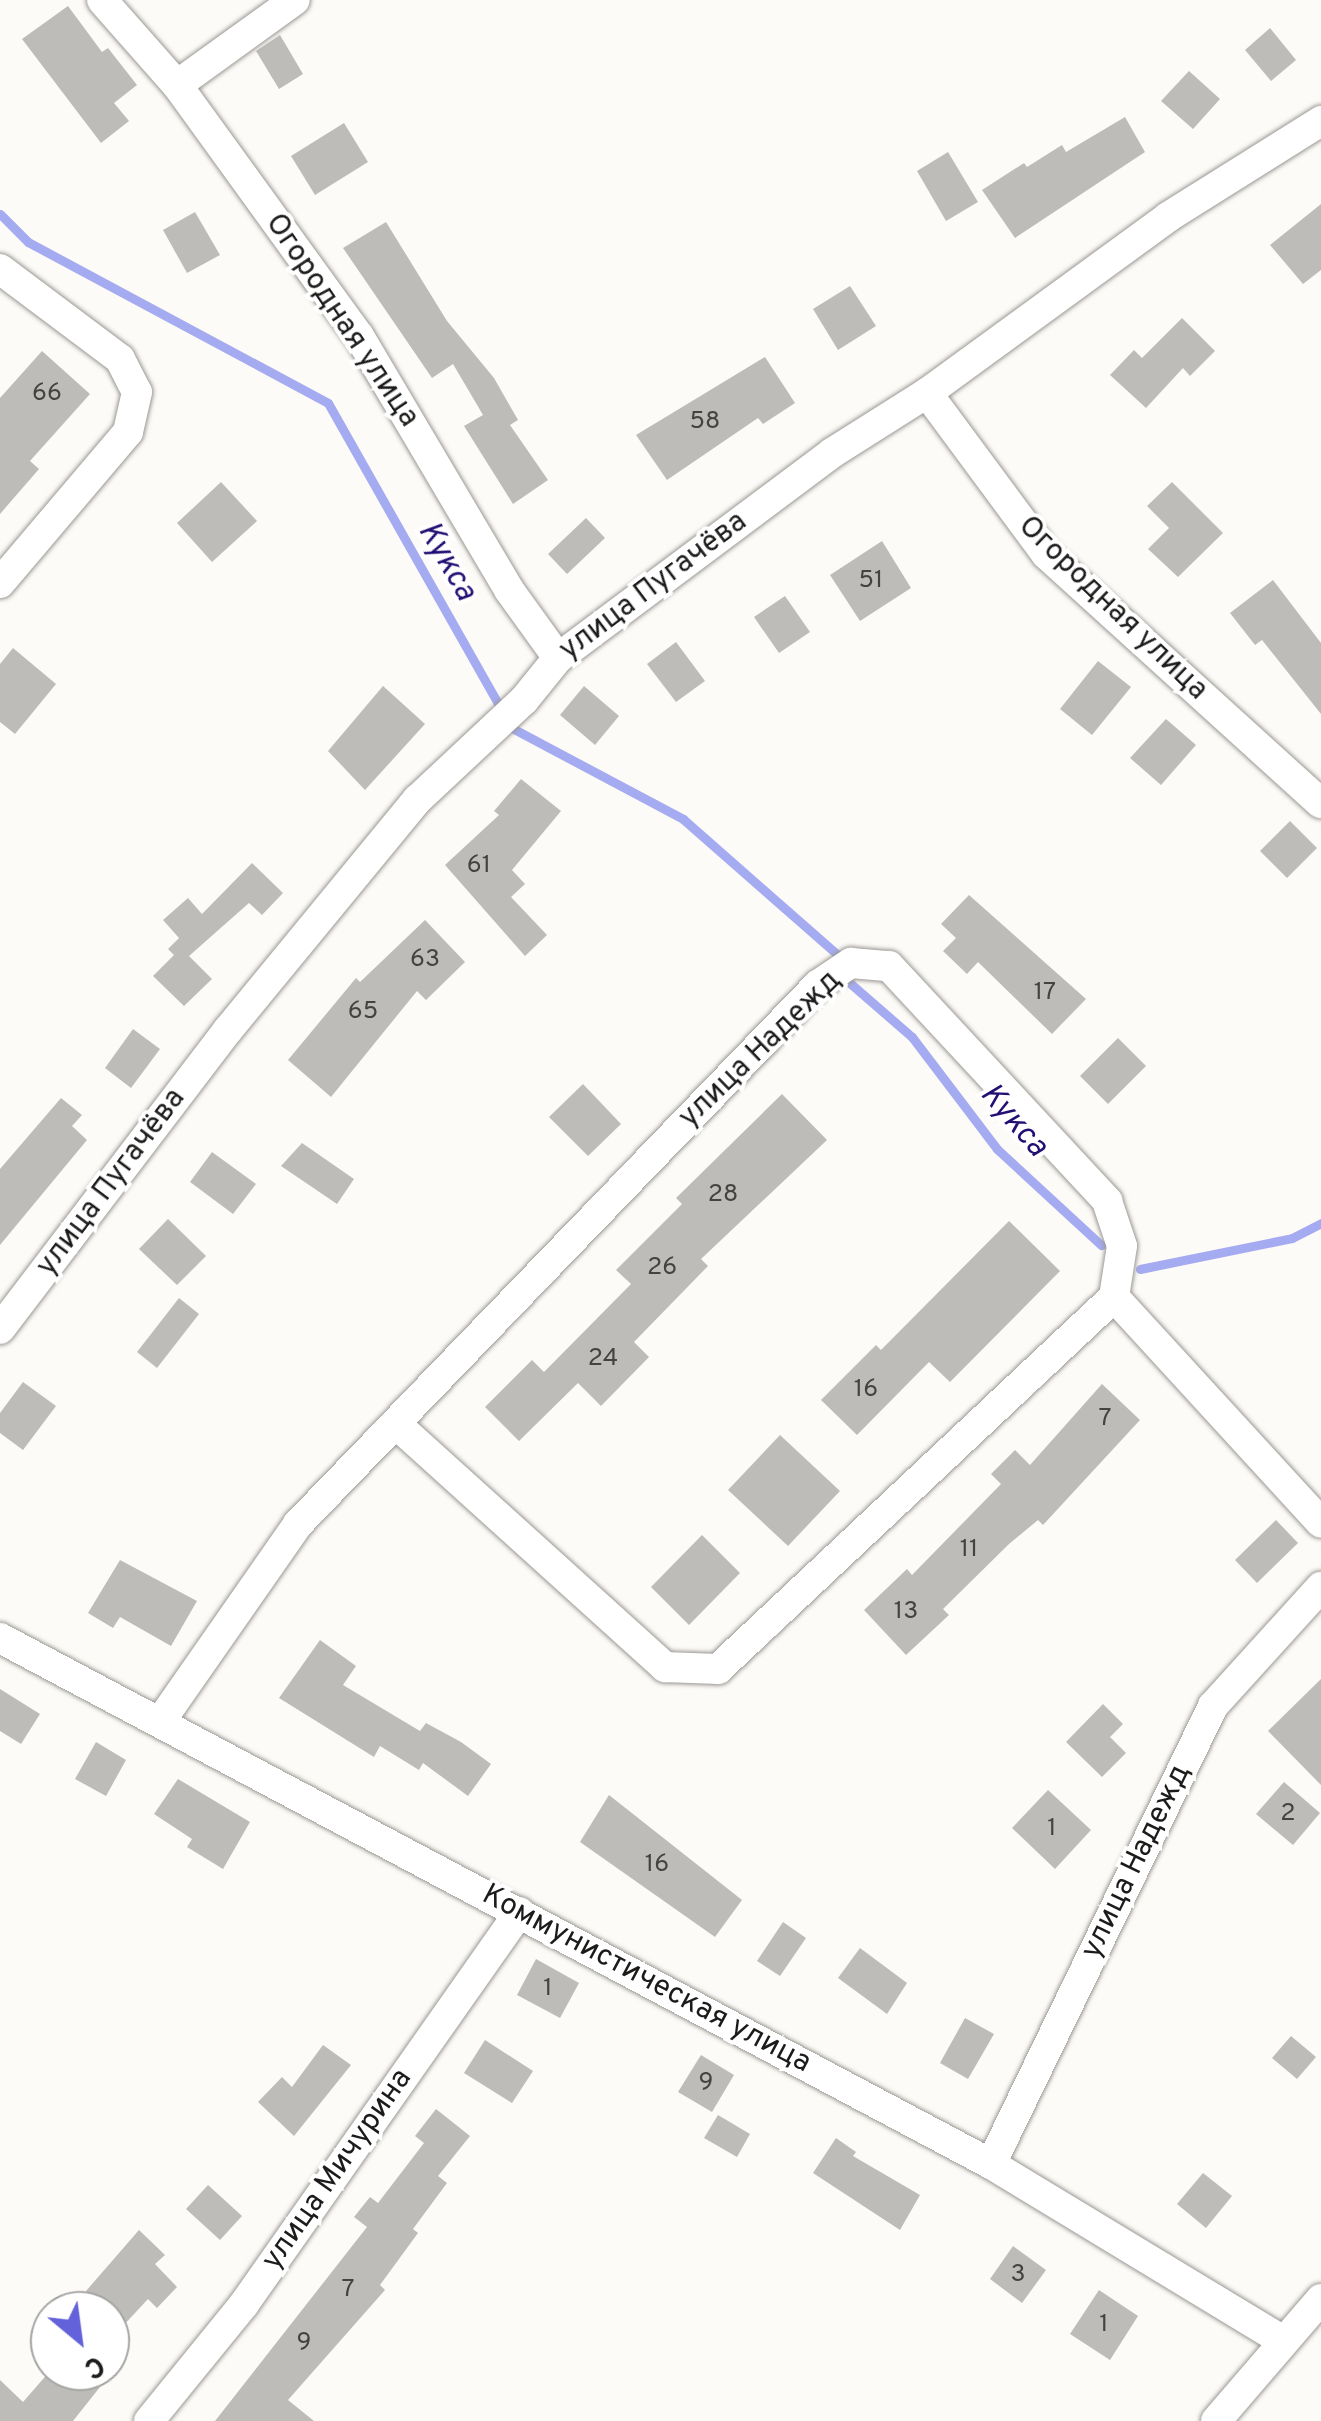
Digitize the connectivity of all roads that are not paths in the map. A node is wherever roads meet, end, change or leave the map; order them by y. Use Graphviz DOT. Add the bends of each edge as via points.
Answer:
graph roads {
  1 [pos="102,0"];
  2 [pos="295,0"];
  3 [pos="177,84"];
  4 [pos="1321,121"];
  5 [pos="0,269"];
  6 [pos="927,393"];
  7 [pos="0,583"];
  8 [pos="558,658"];
  9 [pos="1321,804"];
  10 [pos="1114,1297"];
  11 [pos="0,1330"];
  12 [pos="396,1424"];
  13 [pos="1321,1524"];
  14 [pos="1321,1587"];
  15 [pos="0,1638"];
  16 [pos="162,1718"];
  17 [pos="519,1912"];
  18 [pos="992,2164"];
  19 [pos="1321,2299"];
  20 [pos="1282,2340"];
  21 [pos="149,2421"];
  22 [pos="1216,2421"];
  1 -- 3 [label="street, Огородная улица"];
  2 -- 3 [label="street"];
  3 -- 8 [label="street, Огородная улица" via="360,336 509,590"];
  4 -- 6 [label="street, улица Пугачёва" via="1168,217"];
  5 -- 7 [label="street" via="120,359 137,392 128,432"];
  6 -- 8 [label="street, улица Пугачёва" via="832,453"];
  6 -- 9 [label="street, Огородная улица" via="1046,554"];
  8 -- 11 [label="street, улица Пугачёва" via="524,700 417,800 240,1015"];
  10 -- 12 [label="street" via="718,1669 665,1667"];
  10 -- 12 [label="street, улица Надежд" via="1122,1246 1107,1201 889,966 852,964 818,986"];
  10 -- 13 [label="street"];
  12 -- 16 [label="street, улица Надежд" via="298,1524"];
  14 -- 18 [label="street, улица Надежд" via="1213,1706"];
  15 -- 16 [label="street, Коммунистическая улица"];
  16 -- 17 [label="street, Коммунистическая улица"];
  17 -- 18 [label="street, Коммунистическая улица"];
  17 -- 21 [label="street, улица Мичурина" via="244,2304"];
  18 -- 20 [label="street, Коммунистическая улица"];
  19 -- 20 [label="street"];
  20 -- 22 [label="street"];
}
